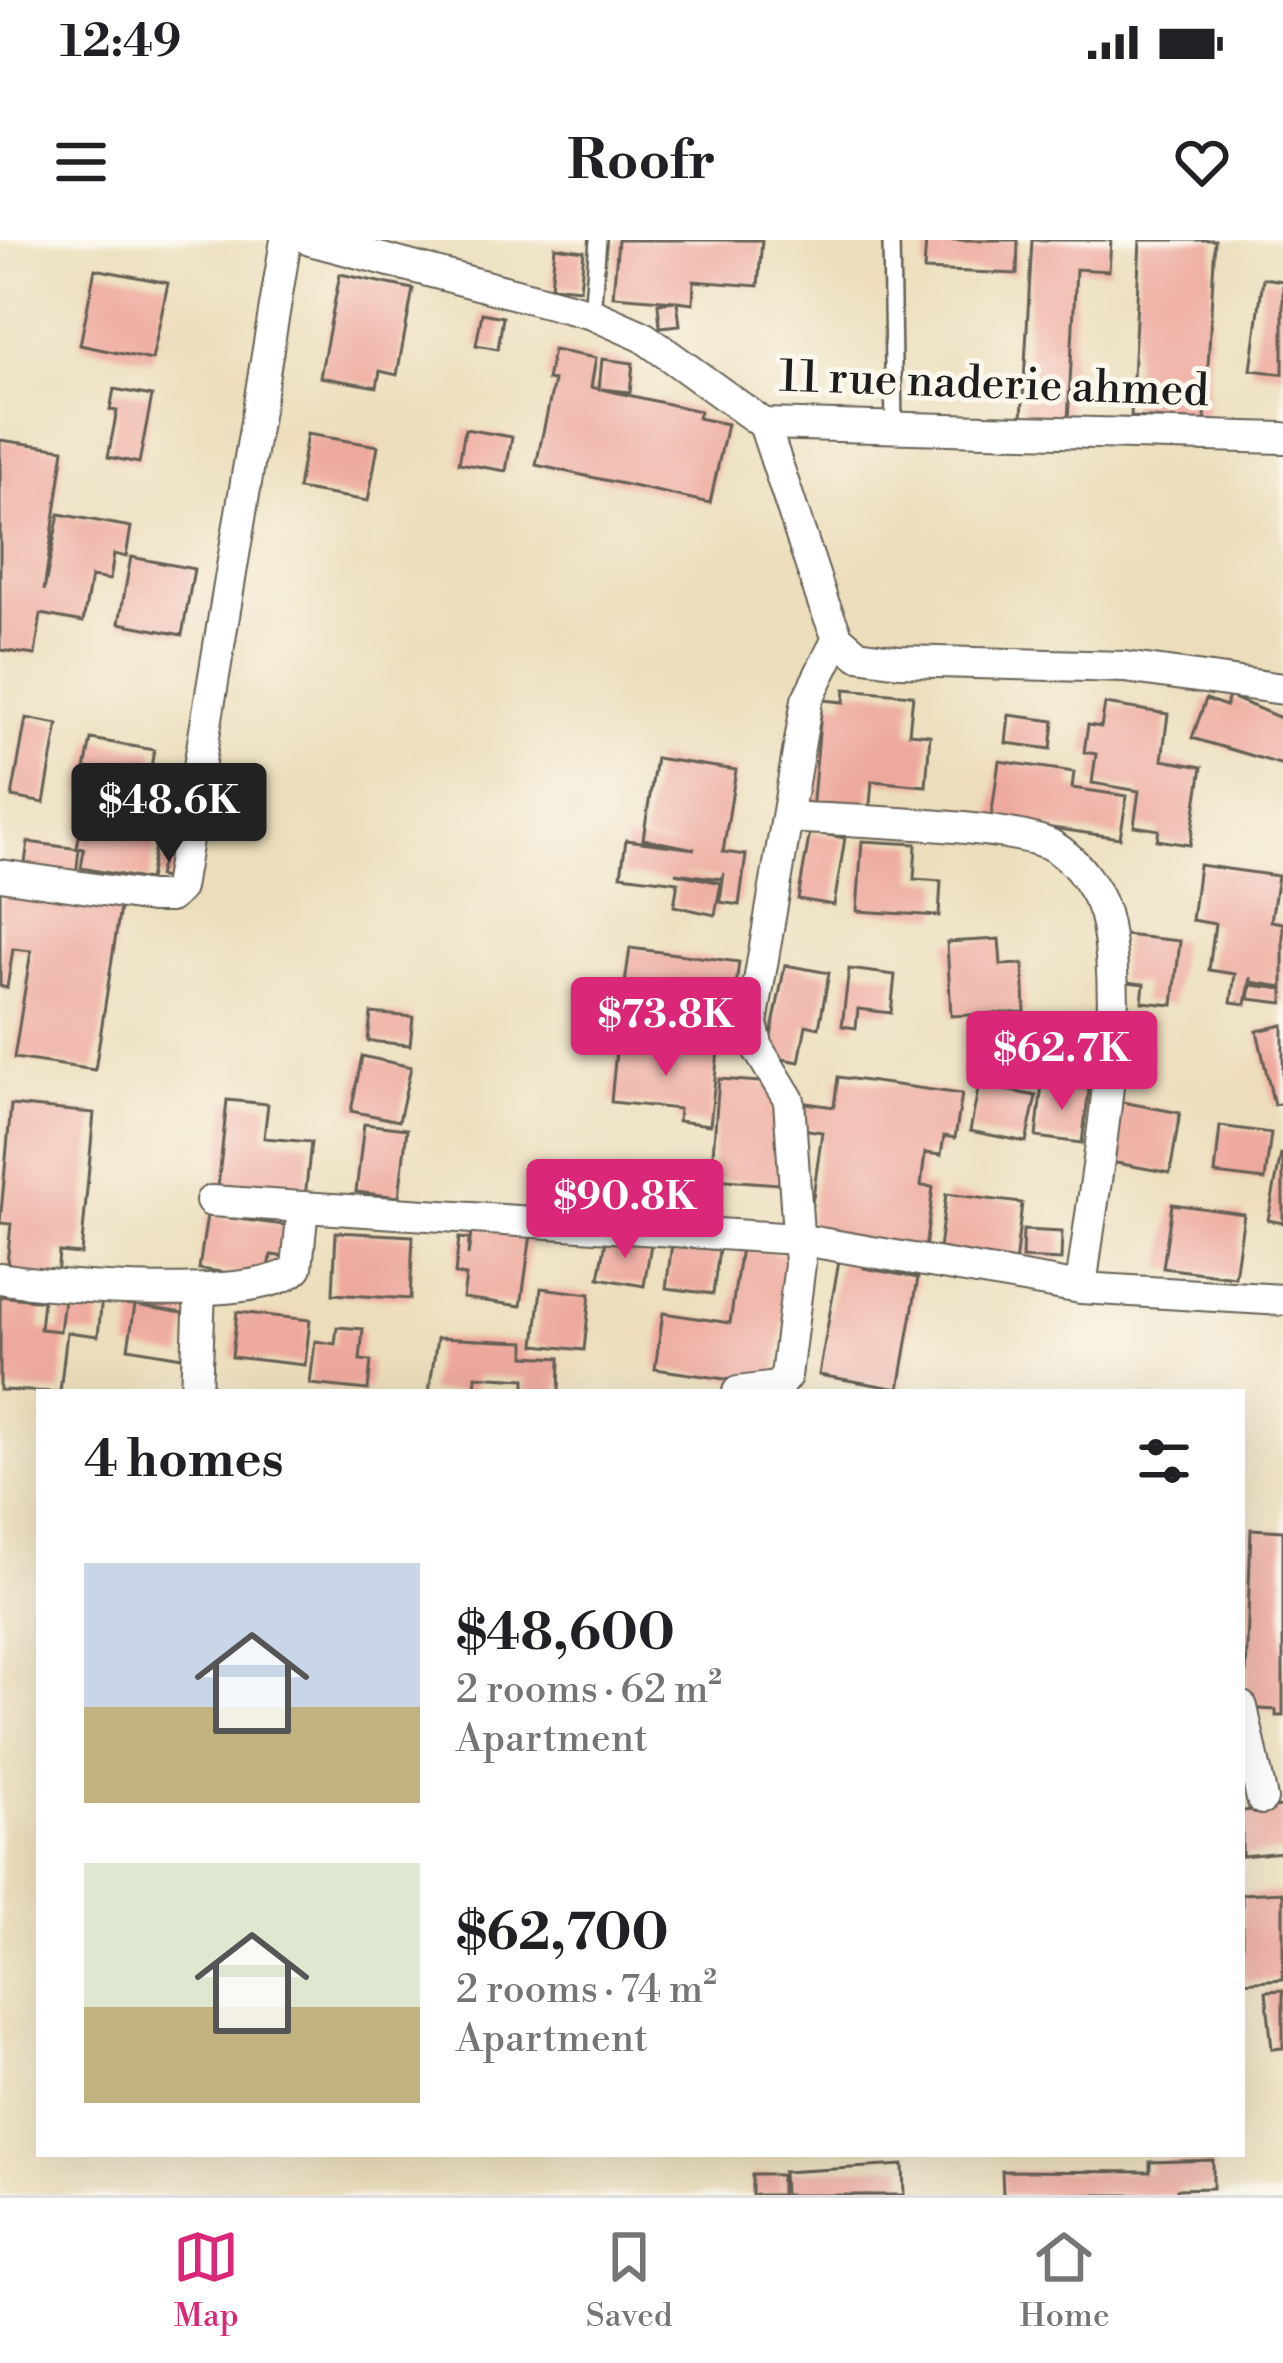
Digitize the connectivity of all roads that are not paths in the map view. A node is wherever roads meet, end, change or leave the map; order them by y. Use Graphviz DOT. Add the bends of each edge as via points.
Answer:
graph roads {
  1 [pos="286,240"];
  2 [pos="310,240"];
  3 [pos="598,240"];
  4 [pos="892,240"];
  5 [pos="592,314"];
  6 [pos="764,424"];
  7 [pos="894,428"];
  8 [pos="1283,438"];
  9 [pos="838,638"];
  10 [pos="1283,689"];
  11 [pos="788,817"];
  12 [pos="0,875"];
  13 [pos="211,1201"];
  14 [pos="303,1207"];
  15 [pos="797,1239"];
  16 [pos="0,1278"];
  17 [pos="1082,1288"];
  18 [pos="200,1290"];
  19 [pos="1283,1300"];
  20 [pos="196,1389"];
  21 [pos="761,1389"];
  22 [pos="1245,1721"];
  23 [pos="1262,1799"];
  1 -- 12 [label="street" via="178,888 151,897"];
  2 -- 5 [label="street, 11 rue naderie ahmed"];
  3 -- 5 [label="lane"];
  4 -- 7 [label="lane"];
  5 -- 6 [label="street, 11 rue naderie ahmed" via="642,335"];
  6 -- 7 [label="street, 11 rue naderie ahmed"];
  6 -- 9 [label="street"];
  7 -- 8 [label="street, 11 rue naderie ahmed"];
  9 -- 10 [label="street" via="858,655 900,662 1126,667"];
  9 -- 11 [label="street" via="807,700"];
  11 -- 15 [label="street" via="752,1023 789,1100"];
  11 -- 17 [label="street" via="991,833 1049,844 1083,872 1106,920 1113,985"];
  13 -- 14 [label="street"];
  14 -- 15 [label="street"];
  14 -- 18 [label="street" via="289,1277"];
  15 -- 17 [label="street"];
  15 -- 21 [label="street" via="786,1376"];
  16 -- 18 [label="street"];
  17 -- 19 [label="street"];
  18 -- 20 [label="street"];
  22 -- 23 [label="street"];
}
